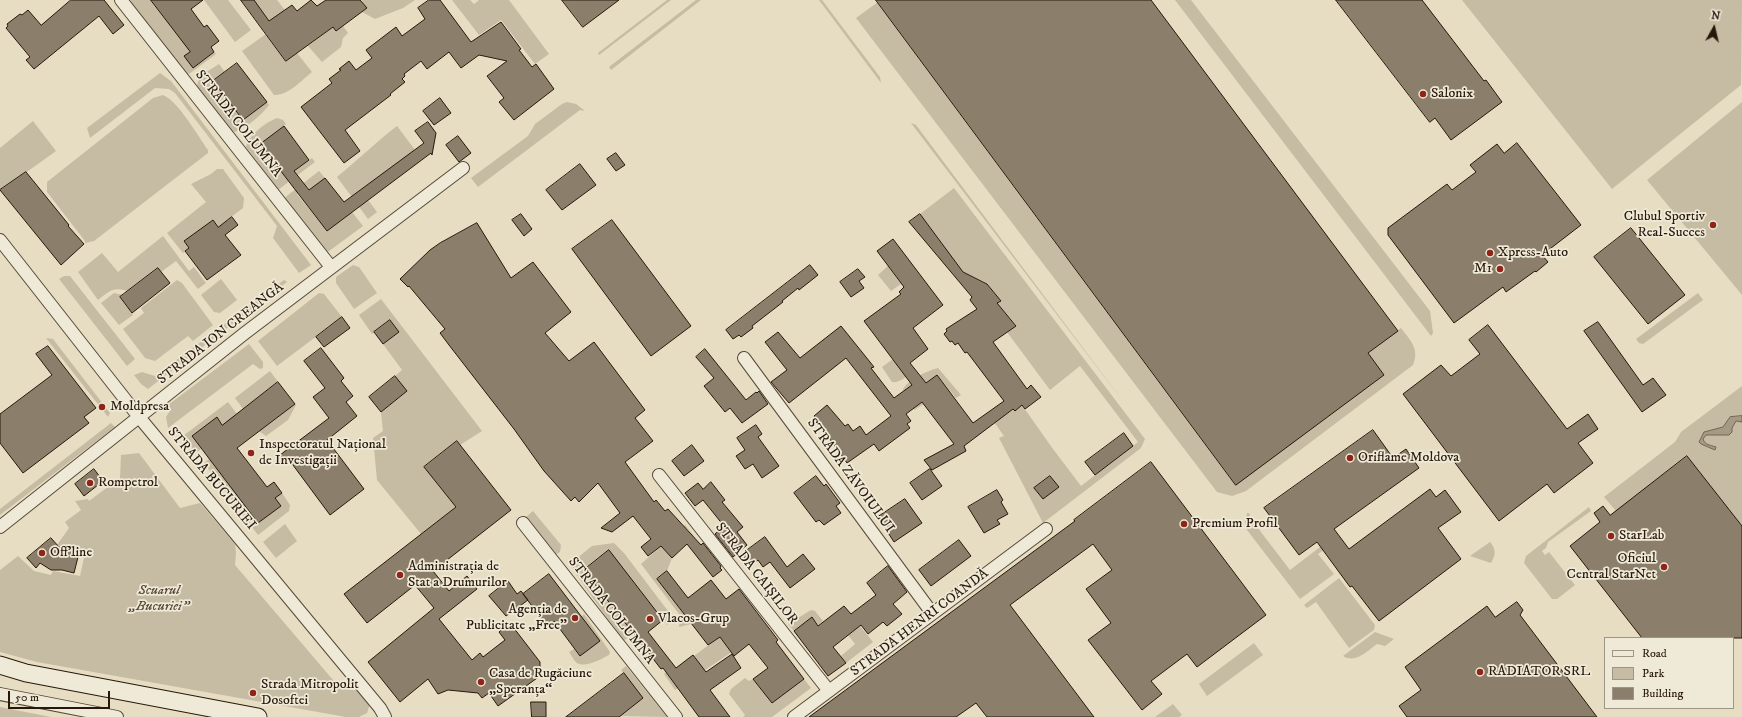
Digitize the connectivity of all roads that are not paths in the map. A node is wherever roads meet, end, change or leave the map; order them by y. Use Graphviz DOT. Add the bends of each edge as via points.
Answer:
graph roads {
  1 [pos="121,0"];
  2 [pos="463,168"];
  3 [pos="0,240"];
  4 [pos="331,267"];
  5 [pos="744,358"];
  6 [pos="139,417"];
  7 [pos="659,475"];
  8 [pos="523,523"];
  9 [pos="0,527"];
  10 [pos="1046,528"];
  11 [pos="932,613"];
  12 [pos="0,665"];
  13 [pos="829,691"];
  14 [pos="0,694"];
  15 [pos="117,717"];
  16 [pos="258,717"];
  17 [pos="386,717"];
  18 [pos="676,717"];
  19 [pos="794,717"];
  1 -- 4 [label="street, STRADA COLUMNA"];
  2 -- 4 [label="street, STRADA ION CREANGĂ"];
  3 -- 6 [label="street, STRADA BUCURIEI"];
  4 -- 6 [label="street, STRADA ION CREANGĂ"];
  5 -- 11 [label="street, STRADA ZĂVOIULUI"];
  6 -- 9 [label="street, STRADA ION CREANGĂ"];
  6 -- 17 [label="street, STRADA BUCURIEI"];
  7 -- 13 [label="street, STRADA CAIȘILOR"];
  8 -- 18 [label="street, STRADA COLUMNA"];
  10 -- 11 [label="street, STRADA HENRI COANDĂ"];
  11 -- 13 [label="street, STRADA HENRI COANDĂ"];
  12 -- 16 [label="main road" via="26,673"];
  13 -- 19 [label="street, STRADA HENRI COANDĂ"];
  14 -- 15 [label="street"];
}
